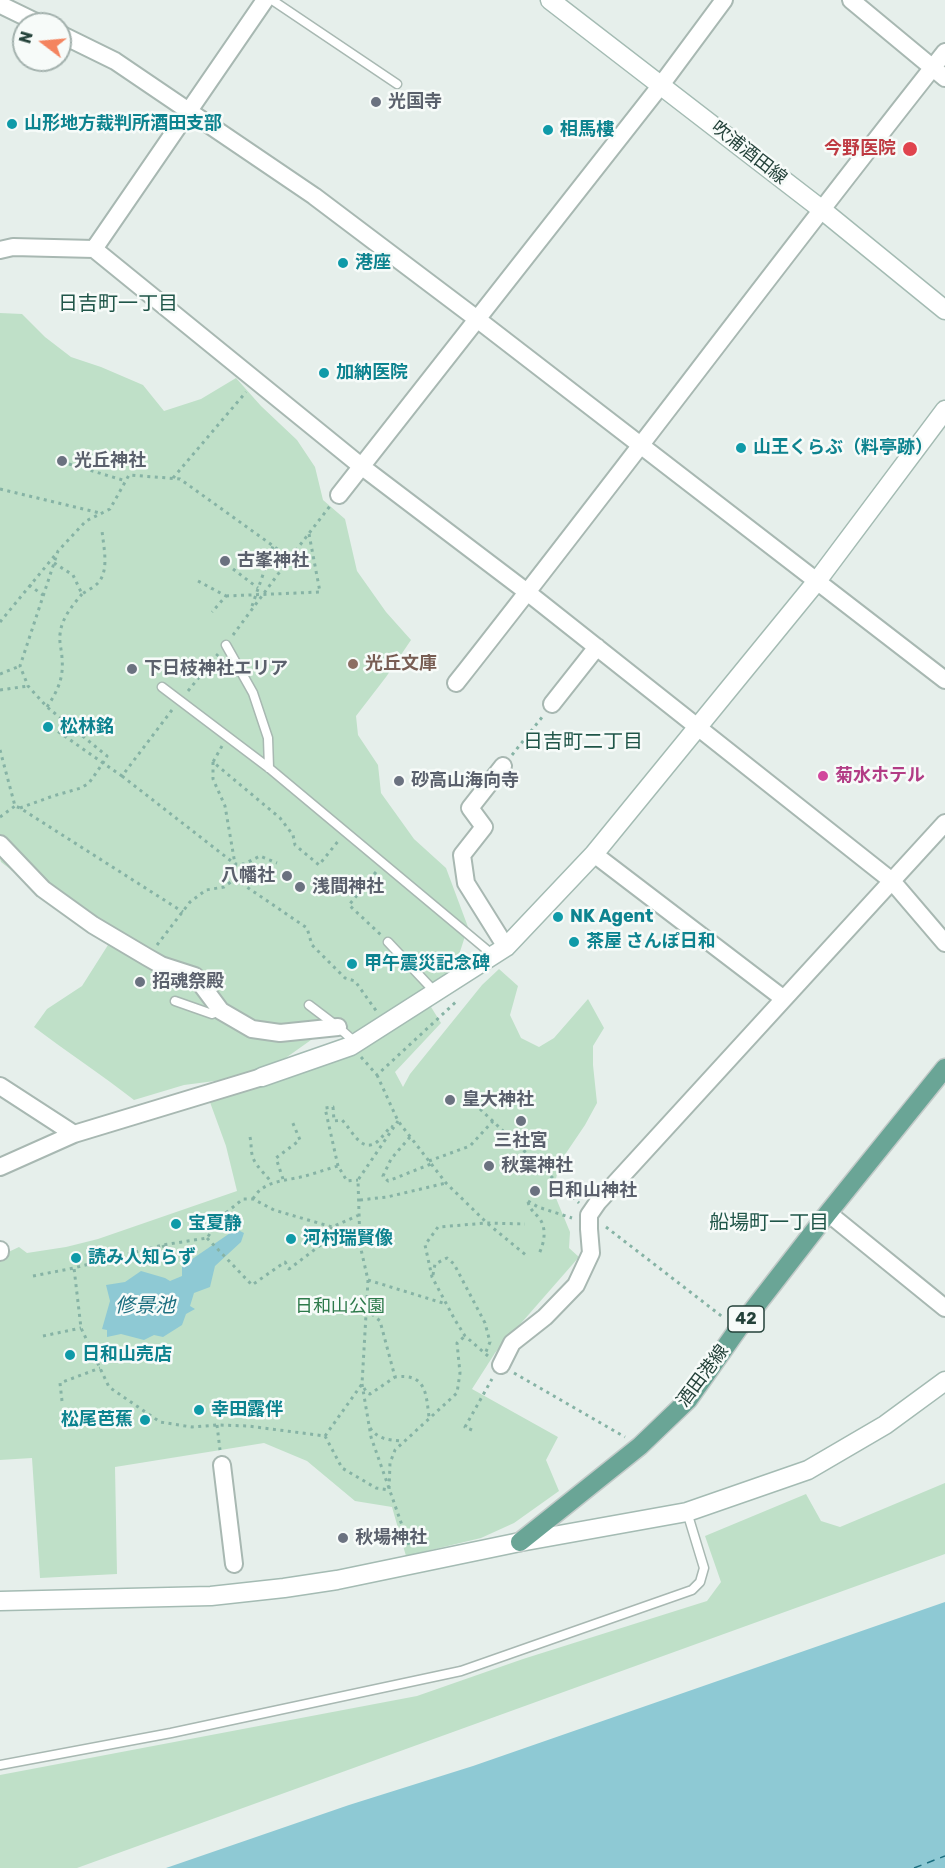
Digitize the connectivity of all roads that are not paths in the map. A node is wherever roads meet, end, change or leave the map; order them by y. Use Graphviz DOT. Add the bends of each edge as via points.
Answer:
graph roads {
  1 [pos="550,0"];
  2 [pos="724,0"];
  3 [pos="851,0"];
  4 [pos="263,1"];
  5 [pos="3,6"];
  6 [pos="15,12"];
  7 [pos="72,40"];
  8 [pos="945,52"];
  9 [pos="939,73"];
  10 [pos="397,84"];
  11 [pos="661,85"];
  12 [pos="189,111"];
  13 [pos="821,209"];
  14 [pos="94,249"];
  15 [pos="0,250"];
  16 [pos="945,310"];
  17 [pos="477,319"];
  18 [pos="945,410"];
  19 [pos="640,445"];
  20 [pos="362,466"];
  21 [pos="339,495"];
  22 [pos="817,581"];
  23 [pos="527,592"];
  24 [pos="226,645"];
  25 [pos="597,648"];
  26 [pos="945,680"];
  27 [pos="456,683"];
  28 [pos="162,687"];
  29 [pos="552,704"];
  30 [pos="698,727"];
  31 [pos="503,766"];
  32 [pos="269,768"];
  33 [pos="945,823"];
  34 [pos="0,844"];
  35 [pos="594,854"];
  36 [pos="892,882"];
  37 [pos="388,942"];
  38 [pos="945,943"];
  39 [pos="500,951"];
  40 [pos="436,992"];
  41 [pos="784,999"];
  42 [pos="175,1001"];
  43 [pos="309,1005"];
  44 [pos="221,1011"];
  45 [pos="338,1027"];
  46 [pos="354,1044"];
  47 [pos="945,1068"];
  48 [pos="262,1077"];
  49 [pos="0,1086"];
  50 [pos="74,1134"];
  51 [pos="0,1167"];
  52 [pos="828,1213"];
  53 [pos="945,1308"];
  54 [pos="500,1364"];
  55 [pos="945,1381"];
  56 [pos="222,1465"];
  57 [pos="687,1512"];
  58 [pos="520,1542"];
  59 [pos="234,1563"];
  60 [pos="0,1601"];
  61 [pos="0,1765"];
  1 -- 11 [label="street, 吹浦酒田線"];
  2 -- 11 [label="street"];
  3 -- 9 [label="street"];
  4 -- 10 [label="lane"];
  4 -- 12 [label="street"];
  5 -- 6 [label="street"];
  7 -- 12 [label="street" via="115,61"];
  8 -- 9 [label="street"];
  9 -- 13 [label="street"];
  11 -- 13 [label="street, 吹浦酒田線"];
  11 -- 17 [label="street"];
  12 -- 14 [label="street"];
  12 -- 17 [label="street" via="314,196"];
  13 -- 16 [label="street, 吹浦酒田線"];
  13 -- 19 [label="street"];
  14 -- 15 [label="street"];
  14 -- 20 [label="street"];
  17 -- 19 [label="street"];
  17 -- 20 [label="street"];
  18 -- 22 [label="street"];
  19 -- 22 [label="street"];
  19 -- 23 [label="street"];
  20 -- 21 [label="street"];
  20 -- 23 [label="street"];
  22 -- 26 [label="street"];
  22 -- 30 [label="street"];
  23 -- 25 [label="street"];
  23 -- 27 [label="street"];
  24 -- 32 [label="lane" via="253,693 268,738"];
  25 -- 29 [label="street"];
  25 -- 30 [label="street"];
  28 -- 32 [label="lane"];
  30 -- 35 [label="street"];
  30 -- 36 [label="street"];
  31 -- 39 [label="street" via="470,808 484,827 462,855 466,883"];
  32 -- 39 [label="lane" via="383,863"];
  33 -- 36 [label="street"];
  34 -- 44 [label="street" via="43,889 93,925 161,965 195,976"];
  35 -- 39 [label="street"];
  35 -- 41 [label="street"];
  36 -- 38 [label="street"];
  36 -- 41 [label="street"];
  37 -- 40 [label="lane"];
  39 -- 40 [label="street"];
  40 -- 46 [label="street"];
  41 -- 54 [label="street" via="598,1202 590,1215 591,1253 576,1285 512,1343"];
  42 -- 44 [label="lane" via="212,1014"];
  43 -- 45 [label="lane"];
  44 -- 45 [label="street" via="252,1029 280,1033"];
  45 -- 46 [label="lane"];
  46 -- 48 [label="street"];
  47 -- 52 [label="main road, 酒田港線 / 42"];
  48 -- 50 [label="street"];
  49 -- 50 [label="street"];
  50 -- 51 [label="street"];
  52 -- 53 [label="street"];
  52 -- 58 [label="main road, 酒田港線 / 42" via="688,1400 640,1446"];
  55 -- 57 [label="street" via="885,1425 808,1470"];
  56 -- 59 [label="street"];
  57 -- 58 [label="street"];
  57 -- 61 [label="lane" via="704,1568 700,1582 692,1590 461,1671"];
  58 -- 60 [label="street" via="284,1588 211,1596"];
}
